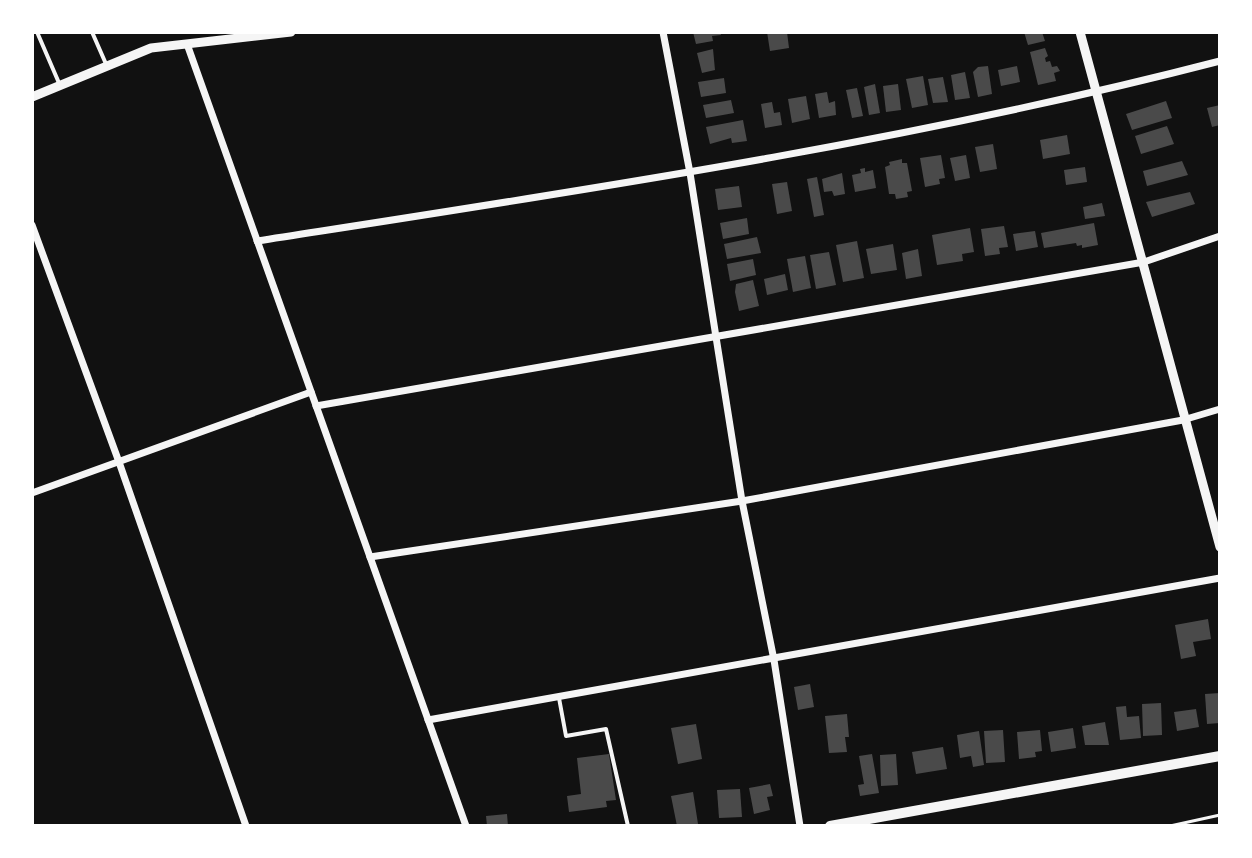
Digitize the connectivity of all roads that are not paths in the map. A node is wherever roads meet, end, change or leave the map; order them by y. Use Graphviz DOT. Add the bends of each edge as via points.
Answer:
graph roads {
  1 [pos="37,32"];
  2 [pos="92,32"];
  3 [pos="291,32"];
  4 [pos="663,32"];
  5 [pos="1080,32"];
  6 [pos="187,44"];
  7 [pos="1220,61"];
  8 [pos="107,66"];
  9 [pos="60,86"];
  10 [pos="1098,93"];
  11 [pos="32,97"];
  12 [pos="690,173"];
  13 [pos="32,225"];
  14 [pos="1220,236"];
  15 [pos="257,241"];
  16 [pos="1144,262"];
  17 [pos="715,336"];
  18 [pos="311,392"];
  19 [pos="316,406"];
  20 [pos="1220,409"];
  21 [pos="1186,419"];
  22 [pos="119,462"];
  23 [pos="32,493"];
  24 [pos="742,501"];
  25 [pos="1220,547"];
  26 [pos="370,557"];
  27 [pos="1220,578"];
  28 [pos="774,660"];
  29 [pos="559,698"];
  30 [pos="428,720"];
  31 [pos="1220,756"];
  32 [pos="246,826"];
  33 [pos="466,826"];
  34 [pos="628,826"];
  35 [pos="800,826"];
  36 [pos="830,826"];
  1 -- 9 [label="lane"];
  2 -- 8 [label="lane"];
  3 -- 6 [label="street"];
  4 -- 12 [label="street"];
  5 -- 10 [label="street"];
  6 -- 8 [label="street" via="151,48"];
  6 -- 15 [label="street"];
  7 -- 10 [label="street"];
  8 -- 9 [label="street"];
  9 -- 11 [label="street"];
  10 -- 12 [label="street"];
  10 -- 16 [label="street"];
  12 -- 15 [label="street"];
  12 -- 17 [label="street"];
  13 -- 22 [label="street"];
  14 -- 16 [label="street"];
  15 -- 18 [label="street"];
  16 -- 17 [label="street"];
  16 -- 21 [label="street"];
  17 -- 19 [label="street"];
  17 -- 24 [label="street"];
  18 -- 19 [label="street"];
  18 -- 22 [label="street"];
  19 -- 26 [label="street"];
  20 -- 21 [label="street"];
  21 -- 24 [label="street"];
  21 -- 25 [label="street"];
  22 -- 23 [label="street"];
  22 -- 32 [label="street"];
  24 -- 26 [label="street"];
  24 -- 28 [label="street"];
  26 -- 30 [label="street"];
  27 -- 28 [label="street"];
  28 -- 29 [label="street"];
  28 -- 35 [label="street"];
  29 -- 30 [label="street"];
  29 -- 34 [label="lane" via="566,736 606,729"];
  30 -- 33 [label="street"];
  31 -- 36 [label="main road"];
}
